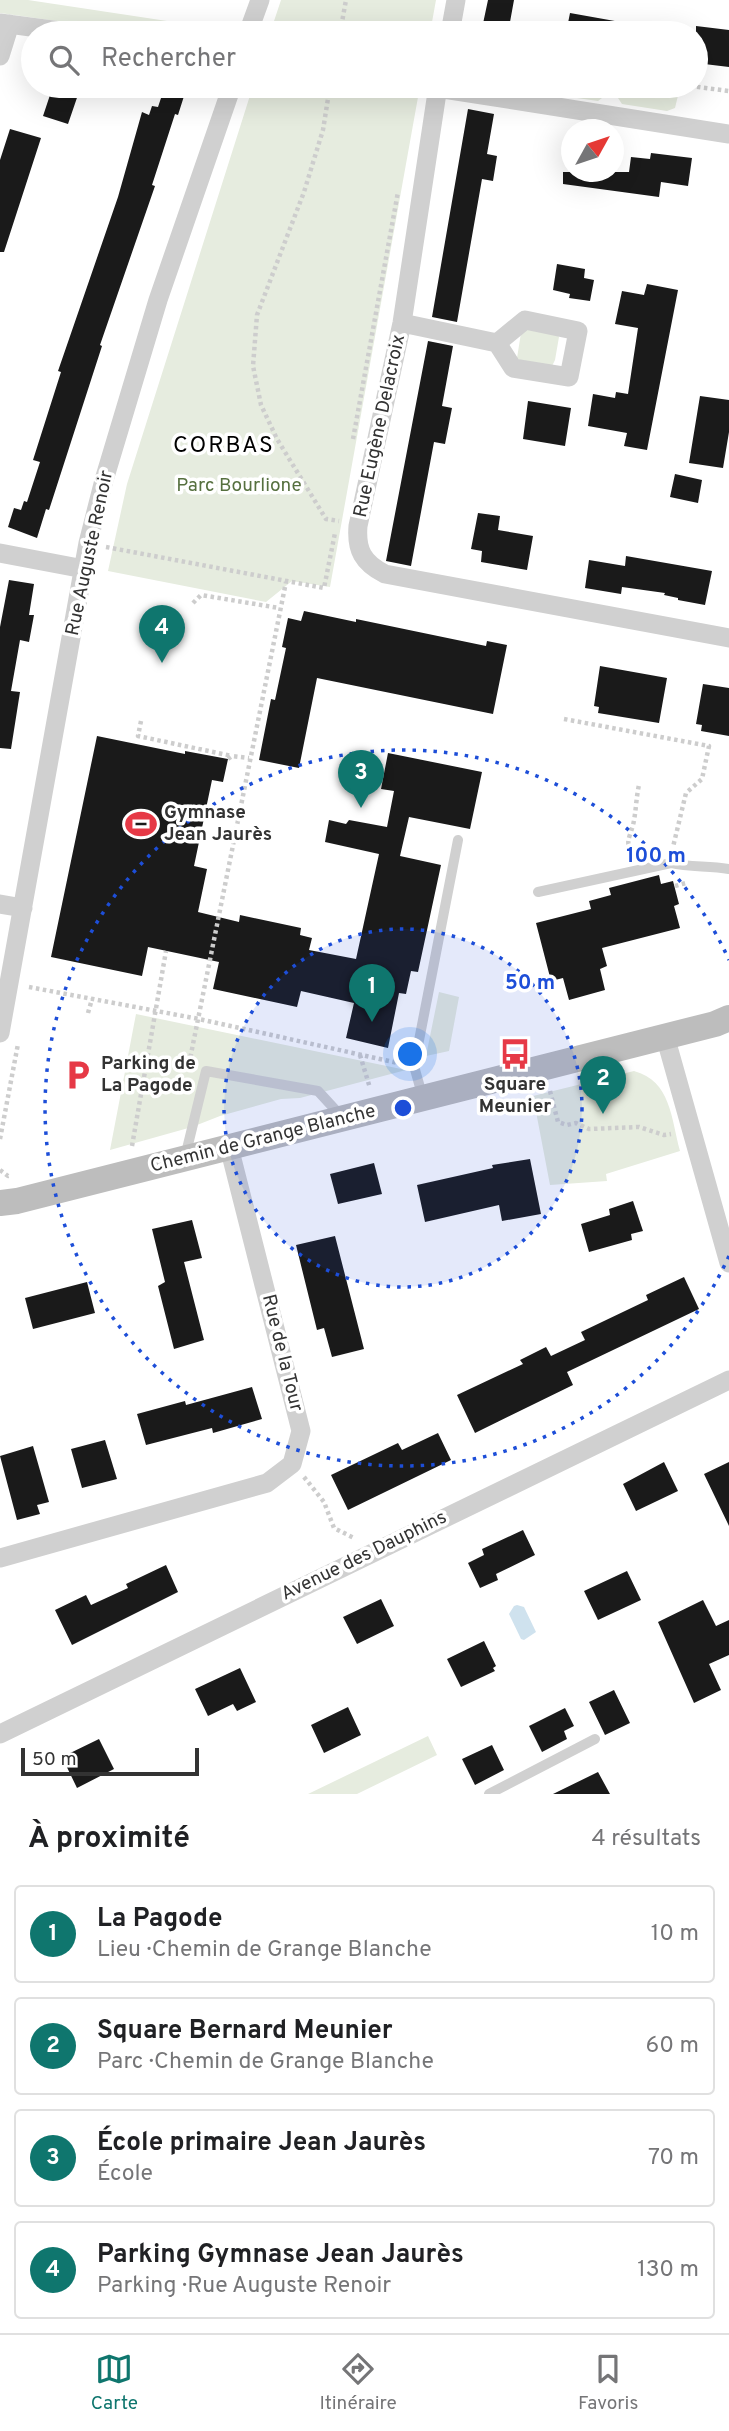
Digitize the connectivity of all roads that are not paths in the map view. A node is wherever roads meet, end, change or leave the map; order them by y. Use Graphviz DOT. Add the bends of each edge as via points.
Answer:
graph roads {
  1 [pos="260,0"];
  2 [pos="456,0"];
  3 [pos="252,21"];
  4 [pos="452,21"];
  5 [pos="5,24"];
  6 [pos="0,56"];
  7 [pos="228,98"];
  8 [pos="435,98"];
  9 [pos="505,98"];
  10 [pos="729,134"];
  11 [pos="402,323"];
  12 [pos="497,342"];
  13 [pos="0,554"];
  14 [pos="84,569"];
  15 [pos="729,638"];
  16 [pos="458,840"];
  17 [pos="729,869"];
  18 [pos="538,892"];
  19 [pos="0,904"];
  20 [pos="23,908"];
  21 [pos="729,1018"];
  22 [pos="0,1033"];
  23 [pos="665,1036"];
  24 [pos="423,1099"];
  25 [pos="344,1119"];
  26 [pos="229,1147"];
  27 [pos="185,1158"];
  28 [pos="0,1203"];
  29 [pos="729,1263"];
  30 [pos="729,1380"];
  31 [pos="0,1558"];
  32 [pos="0,1734"];
  33 [pos="595,1740"];
  34 [pos="489,1794"];
  1 -- 3 [label="street"];
  2 -- 4 [label="street"];
  5 -- 6 [label="street"];
  7 -- 14 [label="street, Rue Auguste Renoir" via="158,300 104,480"];
  8 -- 11 [label="street, Rue Eugène Delacroix"];
  9 -- 10 [label="street"];
  11 -- 12 [label="street"];
  11 -- 15 [label="street, Rue Eugène Delacroix" via="358,526 357,542 372,568"];
  13 -- 14 [label="street"];
  14 -- 20 [label="street, Rue Auguste Renoir"];
  16 -- 24 [label="lane" via="414,1066"];
  17 -- 18 [label="lane" via="671,863"];
  19 -- 20 [label="street"];
  20 -- 22 [label="street, Rue Auguste Renoir"];
  21 -- 23 [label="street, Chemin de Grange Blanche"];
  23 -- 24 [label="street, Chemin de Grange Blanche"];
  23 -- 29 [label="street"];
  24 -- 25 [label="street, Chemin de Grange Blanche"];
  25 -- 26 [label="street, Chemin de Grange Blanche"];
  25 -- 27 [label="lane" via="317,1091 206,1070"];
  26 -- 27 [label="street, Chemin de Grange Blanche"];
  26 -- 31 [label="street, Rue de la Tour" via="301,1431 292,1464 267,1483"];
  27 -- 28 [label="street, Chemin de Grange Blanche"];
  30 -- 32 [label="street, Avenue des Dauphins"];
  33 -- 34 [label="lane"];
}
